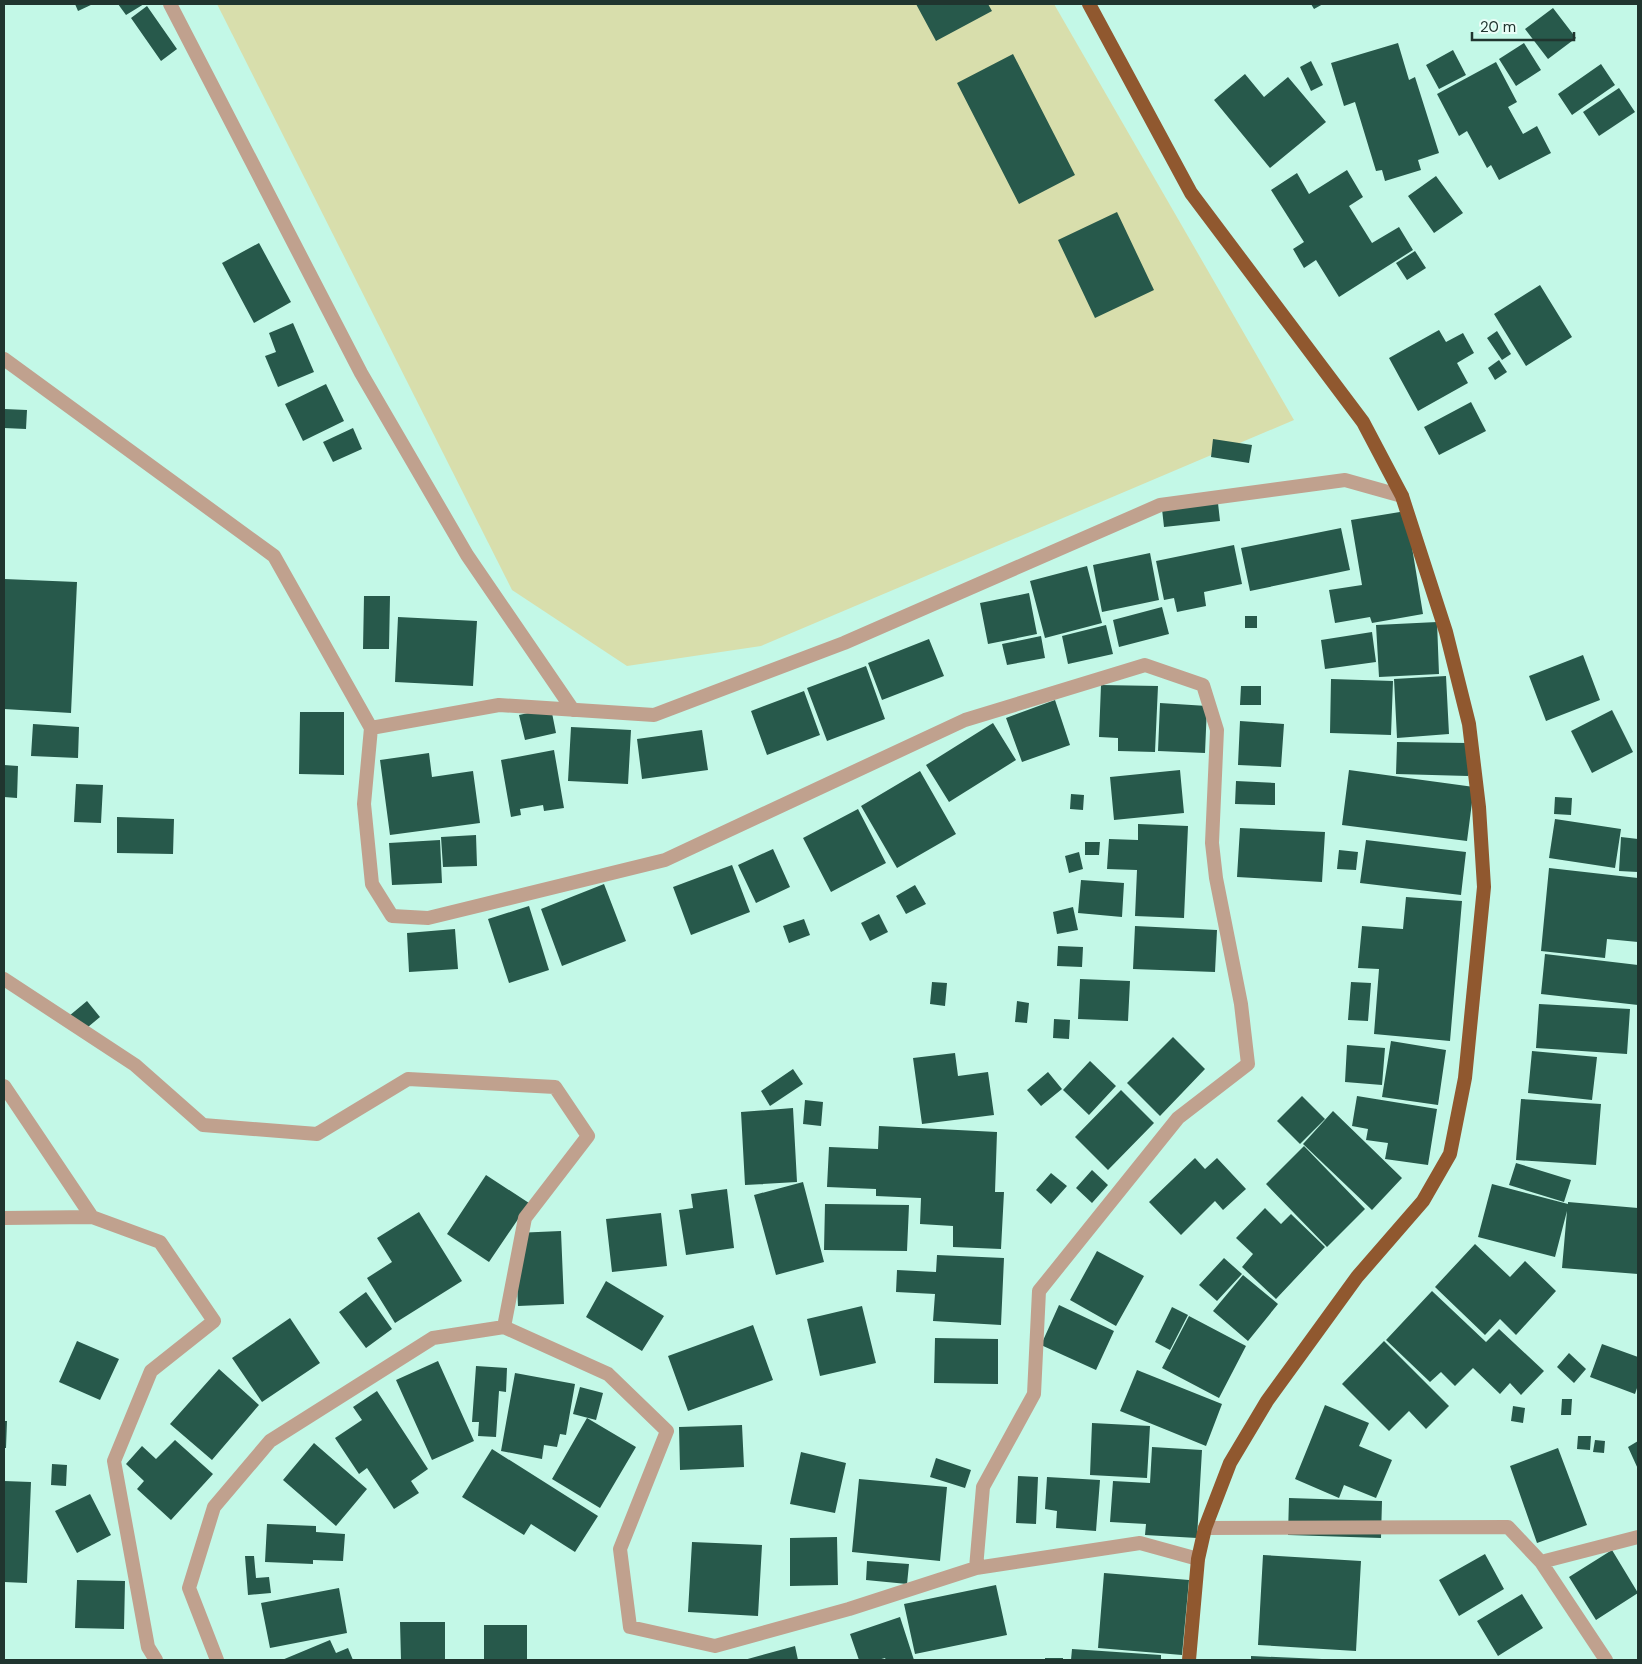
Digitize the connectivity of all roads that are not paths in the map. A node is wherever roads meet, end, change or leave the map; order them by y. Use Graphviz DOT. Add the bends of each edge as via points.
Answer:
graph roads {
  1 [pos="170,4"];
  2 [pos="1089,4"];
  3 [pos="4,359"];
  4 [pos="1402,496"];
  5 [pos="573,710"];
  6 [pos="371,728"];
  7 [pos="4,979"];
  8 [pos="4,1086"];
  9 [pos="92,1217"];
  10 [pos="4,1218"];
  11 [pos="504,1327"];
  12 [pos="1205,1528"];
  13 [pos="1638,1537"];
  14 [pos="1198,1559"];
  15 [pos="1541,1562"];
  16 [pos="976,1568"];
  17 [pos="156,1660"];
  18 [pos="217,1660"];
  19 [pos="1188,1660"];
  20 [pos="1606,1660"];
  1 -- 5 [label="street" via="361,374 467,555"];
  2 -- 4 [label="highway" via="1192,193 1363,422"];
  3 -- 6 [label="street" via="274,556"];
  4 -- 5 [label="street" via="1345,480 1160,505 844,643 654,716"];
  4 -- 12 [label="highway" via="1446,632 1467,715 1479,807 1484,887 1458,1120 1450,1154 1423,1201 1357,1277 1267,1401 1230,1463"];
  5 -- 6 [label="street" via="499,705"];
  6 -- 16 [label="street" via="364,804 372,884 392,916 428,918 665,860 966,720 1145,665 1203,685 1217,730 1212,843 1216,878 1241,1004 1248,1064 1178,1118 1039,1291 1034,1394 983,1487"];
  7 -- 11 [label="street" via="135,1065 203,1124 317,1134 408,1079 555,1087 588,1136 525,1218"];
  8 -- 9 [label="street"];
  9 -- 10 [label="street"];
  9 -- 17 [label="street" via="160,1242 214,1321 151,1371 114,1461 148,1647"];
  11 -- 16 [label="street" via="608,1374 667,1431 620,1550 630,1627 714,1646 849,1609"];
  11 -- 18 [label="street" via="433,1338 270,1441 214,1507 189,1588"];
  12 -- 14 [label="highway"];
  12 -- 15 [label="street" via="1508,1528"];
  13 -- 15 [label="street"];
  14 -- 16 [label="street" via="1140,1543"];
  14 -- 19 [label="highway"];
  15 -- 20 [label="street"];
}
